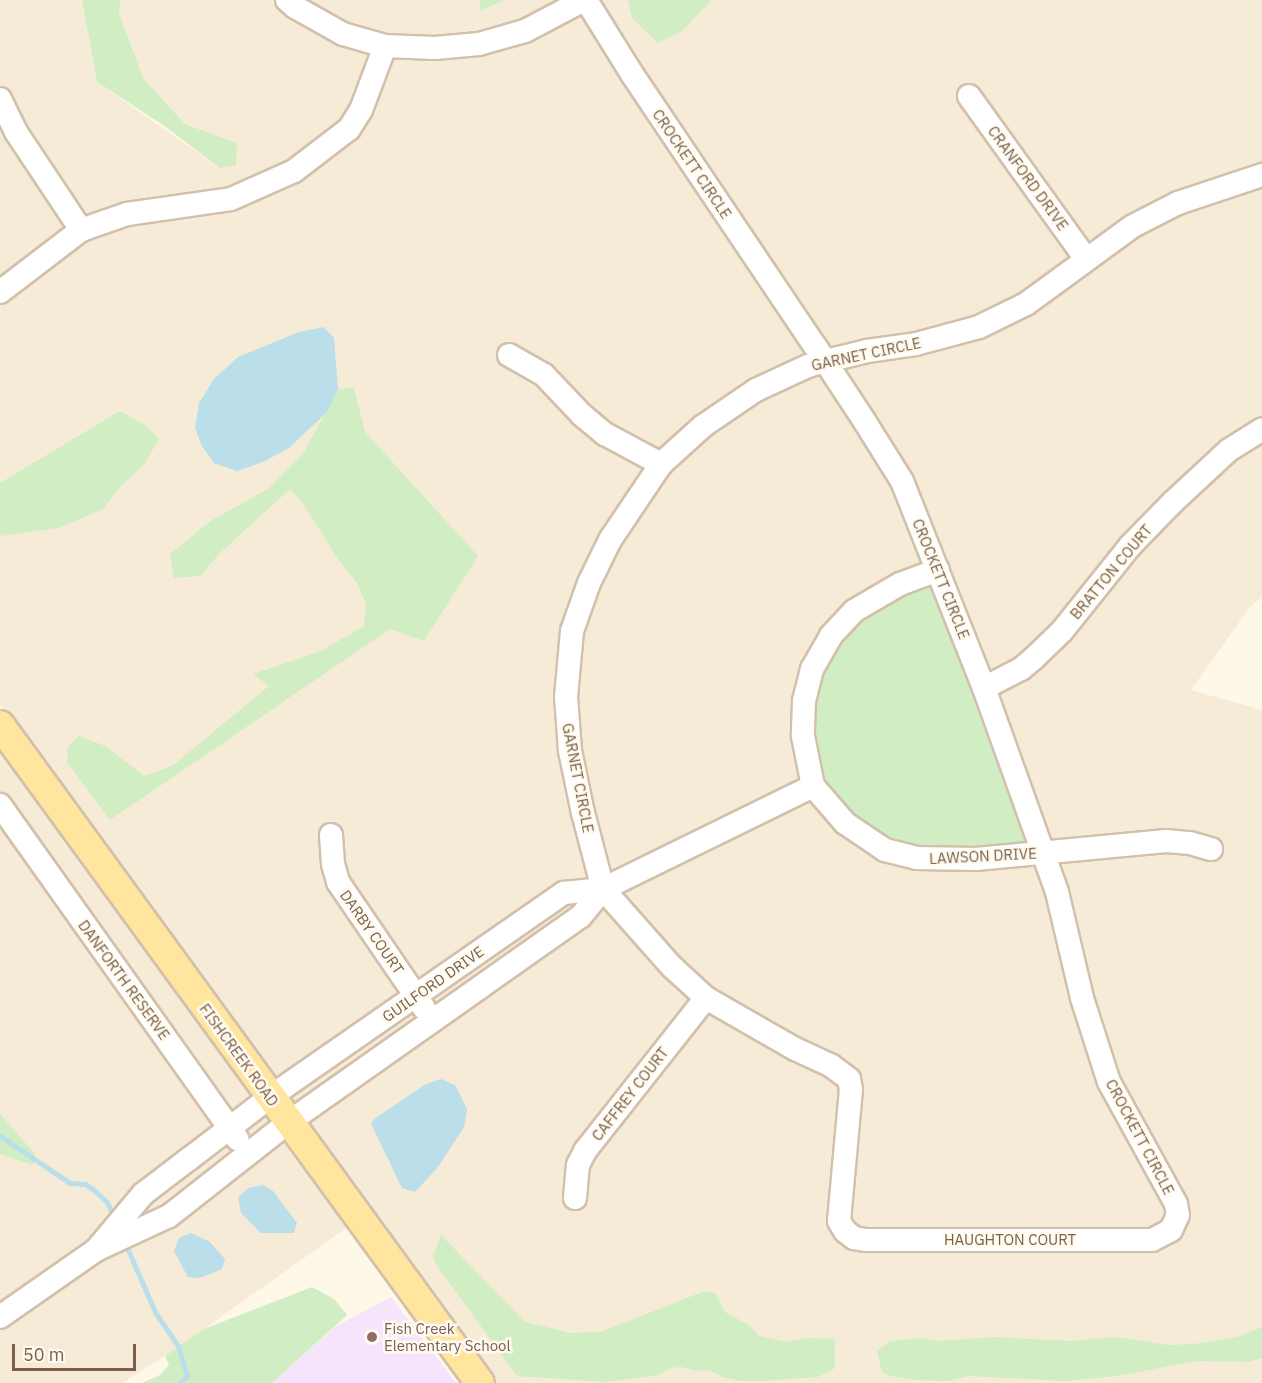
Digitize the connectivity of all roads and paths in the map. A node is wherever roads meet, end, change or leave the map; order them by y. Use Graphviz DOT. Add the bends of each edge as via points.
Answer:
graph roads {
  1 [pos="287,0"];
  2 [pos="585,0"];
  3 [pos="385,46"];
  4 [pos="969,96"];
  5 [pos="0,99"];
  6 [pos="1262,175"];
  7 [pos="81,230"];
  8 [pos="1086,259"];
  9 [pos="0,292"];
  10 [pos="509,355"];
  11 [pos="825,362"];
  12 [pos="1262,429"];
  13 [pos="661,464"];
  14 [pos="938,570"];
  15 [pos="984,688"];
  16 [pos="0,725"];
  17 [pos="813,786"];
  18 [pos="0,805"];
  19 [pos="331,835"];
  20 [pos="1211,849"];
  21 [pos="1042,852"];
  22 [pos="603,889"];
  23 [pos="416,996"];
  24 [pos="706,998"];
  25 [pos="433,1022"];
  26 [pos="270,1097"];
  27 [pos="289,1122"];
  28 [pos="231,1127"];
  29 [pos="246,1156"];
  30 [pos="575,1198"];
  31 [pos="1178,1215"];
  32 [pos="839,1221"];
  33 [pos="115,1235"];
  34 [pos="0,1317"];
  35 [pos="480,1383"];
  1 -- 3 [label="street" via="343,34"];
  2 -- 3 [label="street" via="525,31 478,44 435,48"];
  2 -- 11 [label="street, CROCKETT CIRCLE"];
  3 -- 7 [label="street" via="361,110 349,129 294,171 231,199 127,214"];
  4 -- 8 [label="street, CRANFORD DRIVE"];
  5 -- 7 [label="street" via="16,132"];
  6 -- 8 [label="street, GARNET CIRCLE" via="1178,203 1133,226"];
  7 -- 9 [label="street"];
  8 -- 11 [label="street, GARNET CIRCLE" via="1026,304 980,327"];
  10 -- 13 [label="street" via="544,375 603,432"];
  11 -- 13 [label="street, GARNET CIRCLE" via="756,390 703,426"];
  11 -- 14 [label="street, CROCKETT CIRCLE" via="902,481"];
  12 -- 15 [label="street, BRATTON COURT" via="1228,450 1173,502 1130,546 1062,631 1033,659"];
  13 -- 22 [label="street, GARNET CIRCLE" via="610,540 586,592 568,653 570,751"];
  14 -- 15 [label="street, CROCKETT CIRCLE"];
  14 -- 17 [label="street, LAWSON DRIVE" via="900,584 854,611 831,636 814,664 804,701 803,736"];
  15 -- 21 [label="street, CROCKETT CIRCLE"];
  16 -- 26 [label="main road, FISHCREEK ROAD"];
  17 -- 21 [label="street, LAWSON DRIVE" via="845,823 885,850 947,860"];
  17 -- 22 [label="street, GUILFORD DRIVE"];
  18 -- 28 [label="street, DANFORTH RESERVE"];
  19 -- 23 [label="street, DARBY COURT" via="338,882"];
  20 -- 21 [label="street, LAWSON DRIVE" via="1166,841"];
  21 -- 31 [label="street, CROCKETT CIRCLE" via="1057,892 1082,998 1109,1082 1176,1204"];
  22 -- 23 [label="street, GUILFORD DRIVE" via="564,892"];
  22 -- 24 [label="street, GARNET CIRCLE" via="672,967"];
  22 -- 25 [label="street, GUILFORD DRIVE" via="581,916"];
  23 -- 25 [label="street, DARBY COURT"];
  23 -- 26 [label="street, GUILFORD DRIVE"];
  24 -- 30 [label="street, CAFFREY COURT" via="585,1151 578,1165"];
  24 -- 32 [label="street, GARNET CIRCLE" via="849,1079"];
  25 -- 27 [label="street, GUILFORD DRIVE"];
  26 -- 27 [label="main road, FISHCREEK ROAD"];
  26 -- 28 [label="street, GUILFORD DRIVE"];
  27 -- 29 [label="street, GUILFORD DRIVE"];
  27 -- 35 [label="main road, FISHCREEK ROAD"];
  28 -- 29 [label="street, DANFORTH RESERVE"];
  28 -- 33 [label="street, GUILFORD DRIVE" via="142,1194"];
  29 -- 33 [label="street, GUILFORD DRIVE" via="170,1216"];
  31 -- 32 [label="street, HAUGHTON COURT" via="1171,1230 1152,1240 866,1240 854,1238"];
  33 -- 34 [label="street"];
}
